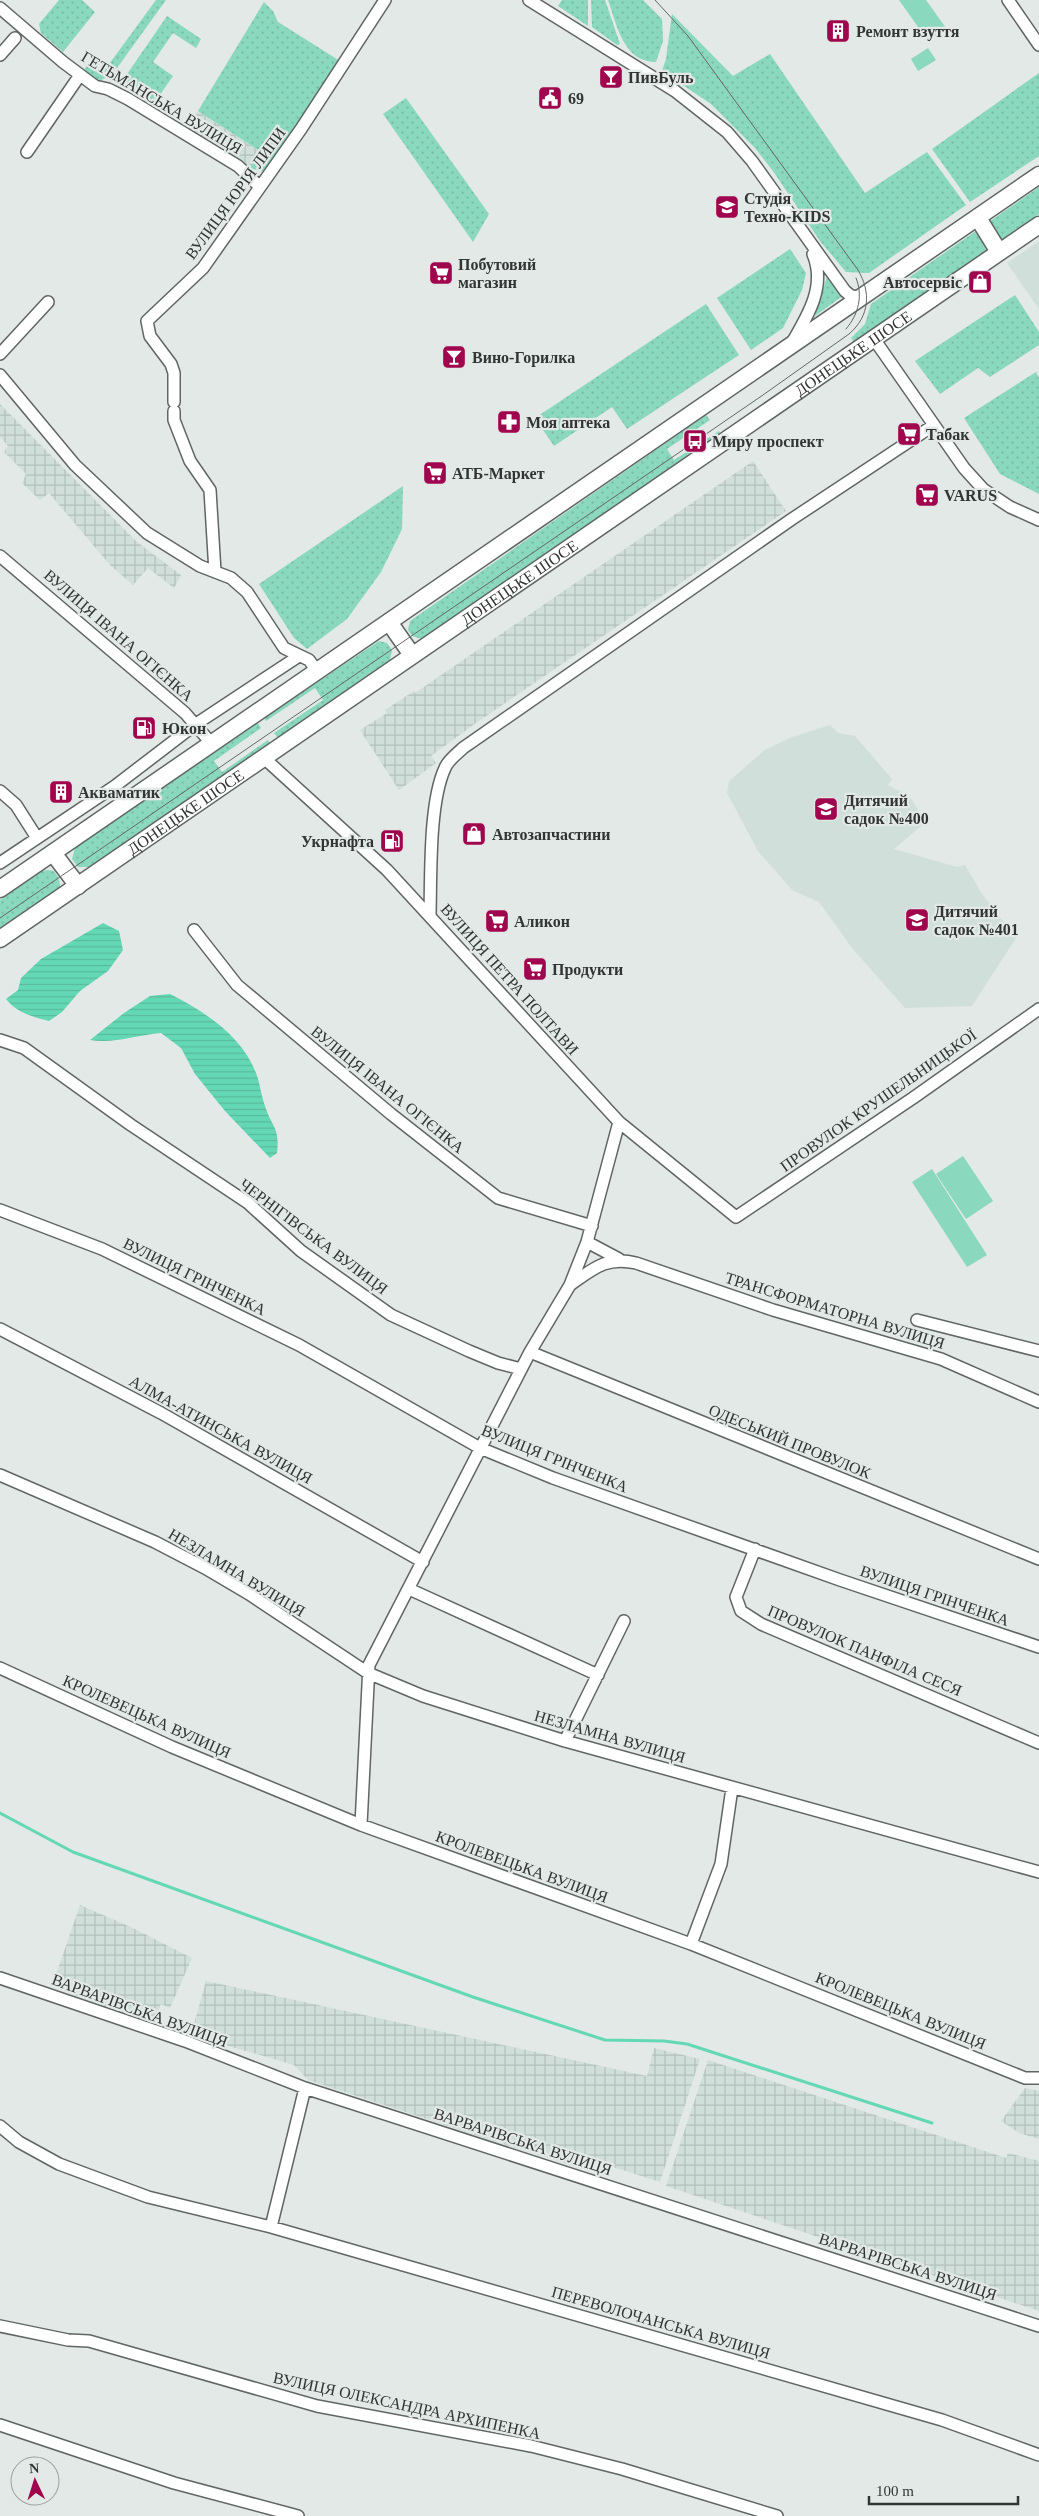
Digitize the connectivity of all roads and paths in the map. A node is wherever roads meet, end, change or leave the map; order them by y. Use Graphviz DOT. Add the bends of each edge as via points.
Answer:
graph roads {
  1 [pos="385,0"];
  2 [pos="529,0"];
  3 [pos="1008,0"];
  4 [pos="0,8"];
  5 [pos="15,38"];
  6 [pos="1039,45"];
  7 [pos="0,55"];
  8 [pos="80,75"];
  9 [pos="27,152"];
  10 [pos="1039,176"];
  11 [pos="260,187"];
  12 [pos="978,218"];
  13 [pos="1039,225"];
  14 [pos="809,243"];
  15 [pos="999,252"];
  16 [pos="860,297"];
  17 [pos="48,302"];
  18 [pos="874,339"];
  19 [pos="792,344"];
  20 [pos="0,354"];
  21 [pos="0,375"];
  22 [pos="934,425"];
  23 [pos="1039,520"];
  24 [pos="0,556"];
  25 [pos="215,572"];
  26 [pos="389,622"];
  27 [pos="412,655"];
  28 [pos="299,656"];
  29 [pos="317,671"];
  30 [pos="196,724"];
  31 [pos="212,744"];
  32 [pos="264,758"];
  33 [pos="0,790"];
  34 [pos="37,838"];
  35 [pos="53,853"];
  36 [pos="0,863"];
  37 [pos="78,886"];
  38 [pos="0,889"];
  39 [pos="430,914"];
  40 [pos="194,930"];
  41 [pos="0,939"];
  42 [pos="1039,1008"];
  43 [pos="0,1040"];
  44 [pos="619,1122"];
  45 [pos="0,1210"];
  46 [pos="736,1217"];
  47 [pos="592,1226"];
  48 [pos="588,1242"];
  49 [pos="619,1259"];
  50 [pos="570,1285"];
  51 [pos="917,1320"];
  52 [pos="0,1329"];
  53 [pos="1039,1351"];
  54 [pos="530,1352"];
  55 [pos="521,1369"];
  56 [pos="1039,1402"];
  57 [pos="480,1448"];
  58 [pos="0,1475"];
  59 [pos="755,1549"];
  60 [pos="1039,1559"];
  61 [pos="423,1562"];
  62 [pos="409,1589"];
  63 [pos="624,1621"];
  64 [pos="1039,1647"];
  65 [pos="0,1668"];
  66 [pos="368,1673"];
  67 [pos="598,1675"];
  68 [pos="565,1741"];
  69 [pos="1039,1743"];
  70 [pos="732,1788"];
  71 [pos="361,1825"];
  72 [pos="1039,1872"];
  73 [pos="690,1944"];
  74 [pos="0,1978"];
  75 [pos="1039,2078"];
  76 [pos="305,2088"];
  77 [pos="0,2126"];
  78 [pos="271,2227"];
  79 [pos="0,2326"];
  80 [pos="1039,2326"];
  81 [pos="0,2425"];
  82 [pos="1039,2455"];
  83 [pos="298,2516"];
  84 [pos="777,2516"];
  1 -- 11 [label="street, ВУЛИЦЯ ЮРІЯ ЛИПИ"];
  2 -- 14 [label="street" via="675,91 714,120 752,161"];
  3 -- 6 [label="street"];
  4 -- 8 [label="street, ГЕТЬМАНСЬКА ВУЛИЦЯ"];
  5 -- 7 [label="street"];
  8 -- 9 [label="street"];
  8 -- 11 [label="street, ГЕТЬМАНСЬКА ВУЛИЦЯ" via="95,86 108,88 128,99 238,166"];
  10 -- 12 [label="highway"];
  11 -- 25 [label="street, ВУЛИЦЯ ЮРІЯ ЛИПИ" via="203,268 147,321 150,336 174,373 174,420 190,461 210,490"];
  12 -- 15 [label="highway"];
  12 -- 16 [label="highway"];
  13 -- 15 [label="highway, ДОНЕЦЬКЕ ШОСЕ"];
  14 -- 16 [label="street" via="845,291"];
  14 -- 19 [label="street" via="819,270 818,288"];
  15 -- 18 [label="highway, ДОНЕЦЬКЕ ШОСЕ"];
  16 -- 19 [label="highway"];
  17 -- 20 [label="street"];
  18 -- 22 [label="street"];
  18 -- 27 [label="highway, ДОНЕЦЬКЕ ШОСЕ"];
  19 -- 26 [label="highway"];
  21 -- 25 [label="street" via="75,465 147,533"];
  22 -- 23 [label="street" via="983,489 1010,507"];
  22 -- 39 [label="street" via="792,519 463,748 446,766 438,787"];
  24 -- 30 [label="street, ВУЛИЦЯ ІВАНА ОГІЄНКА"];
  25 -- 28 [label="street" via="231,578 247,592 284,648"];
  26 -- 27 [label="highway"];
  26 -- 29 [label="highway"];
  27 -- 32 [label="highway, ДОНЕЦЬКЕ ШОСЕ"];
  28 -- 29 [label="street" via="309,660"];
  28 -- 30 [label="street"];
  29 -- 31 [label="highway"];
  30 -- 31 [label="street, ВУЛИЦЯ ІВАНА ОГІЄНКА"];
  30 -- 34 [label="street" via="115,786"];
  31 -- 35 [label="highway"];
  32 -- 37 [label="highway, ДОНЕЦЬКЕ ШОСЕ"];
  32 -- 39 [label="street, ВУЛИЦЯ ПЕТРА ПОЛТАВИ" via="387,870"];
  33 -- 34 [label="street" via="16,805"];
  34 -- 36 [label="street"];
  35 -- 37 [label="highway"];
  35 -- 38 [label="highway"];
  37 -- 41 [label="highway, ДОНЕЦЬКЕ ШОСЕ"];
  39 -- 44 [label="street, ВУЛИЦЯ ПЕТРА ПОЛТАВИ"];
  40 -- 47 [label="street, ВУЛИЦЯ ІВАНА ОГІЄНКА" via="237,985 391,1114 498,1198"];
  42 -- 46 [label="street, ПРОВУЛОК КРУШЕЛЬНИЦЬКОЇ" via="914,1098"];
  43 -- 55 [label="street, ЧЕРНІГІВСЬКА ВУЛИЦЯ" via="24,1048 130,1125 248,1203 301,1251 391,1315 476,1354"];
  44 -- 46 [label="street, ВУЛИЦЯ ПЕТРА ПОЛТАВИ"];
  44 -- 47 [label="street"];
  45 -- 57 [label="street, ВУЛИЦЯ ГРІНЧЕНКА" via="102,1249 299,1345"];
  47 -- 48 [label="street"];
  48 -- 49 [label="street, ТРАНСФОРМАТОРНА ВУЛИЦЯ"];
  48 -- 50 [label="street"];
  49 -- 50 [label="street" via="603,1264"];
  49 -- 56 [label="street, ТРАНСФОРМАТОРНА ВУЛИЦЯ" via="773,1310 941,1359"];
  50 -- 54 [label="street"];
  51 -- 53 [label="street"];
  52 -- 61 [label="street, АЛМА-АТИНСЬКА ВУЛИЦЯ" via="161,1413"];
  54 -- 55 [label="street"];
  54 -- 60 [label="street, ОДЕСЬКИЙ ПРОВУЛОК"];
  55 -- 57 [label="street"];
  57 -- 59 [label="street, ВУЛИЦЯ ГРІНЧЕНКА" via="552,1478"];
  57 -- 61 [label="street"];
  58 -- 66 [label="street, НЕЗЛАМНА ВУЛИЦЯ" via="155,1542 205,1568"];
  59 -- 64 [label="street, ВУЛИЦЯ ГРІНЧЕНКА"];
  59 -- 69 [label="street, ПРОВУЛОК ПАНФІЛА СЕСЯ" via="736,1597 741,1612 761,1624"];
  61 -- 62 [label="street"];
  62 -- 66 [label="street" via="369,1665"];
  62 -- 67 [label="street"];
  63 -- 67 [label="street"];
  65 -- 71 [label="street, КРОЛЕВЕЦЬКА ВУЛИЦЯ" via="172,1747"];
  66 -- 68 [label="street, НЕЗЛАМНА ВУЛИЦЯ" via="423,1696"];
  66 -- 71 [label="street"];
  67 -- 68 [label="street"];
  68 -- 70 [label="street, НЕЗЛАМНА ВУЛИЦЯ"];
  70 -- 72 [label="street, НЕЗЛАМНА ВУЛИЦЯ"];
  70 -- 73 [label="street" via="721,1864"];
  71 -- 73 [label="street, КРОЛЕВЕЦЬКА ВУЛИЦЯ"];
  73 -- 75 [label="street, КРОЛЕВЕЦЬКА ВУЛИЦЯ" via="1025,2078"];
  74 -- 76 [label="street, ВАРВАРІВСЬКА ВУЛИЦЯ" via="185,2041"];
  76 -- 78 [label="street"];
  76 -- 80 [label="street, ВАРВАРІВСЬКА ВУЛИЦЯ"];
  77 -- 78 [label="street, ПЕРЕВОЛОЧАНСЬКА ВУЛИЦЯ" via="19,2142 68,2167 148,2197"];
  78 -- 82 [label="street, ПЕРЕВОЛОЧАНСЬКА ВУЛИЦЯ" via="942,2420"];
  79 -- 84 [label="street, ВУЛИЦЯ ОЛЕКСАНДРА АРХИПЕНКА" via="68,2340 89,2341 316,2406 531,2446 622,2469"];
  81 -- 83 [label="street" via="174,2483"];
}
